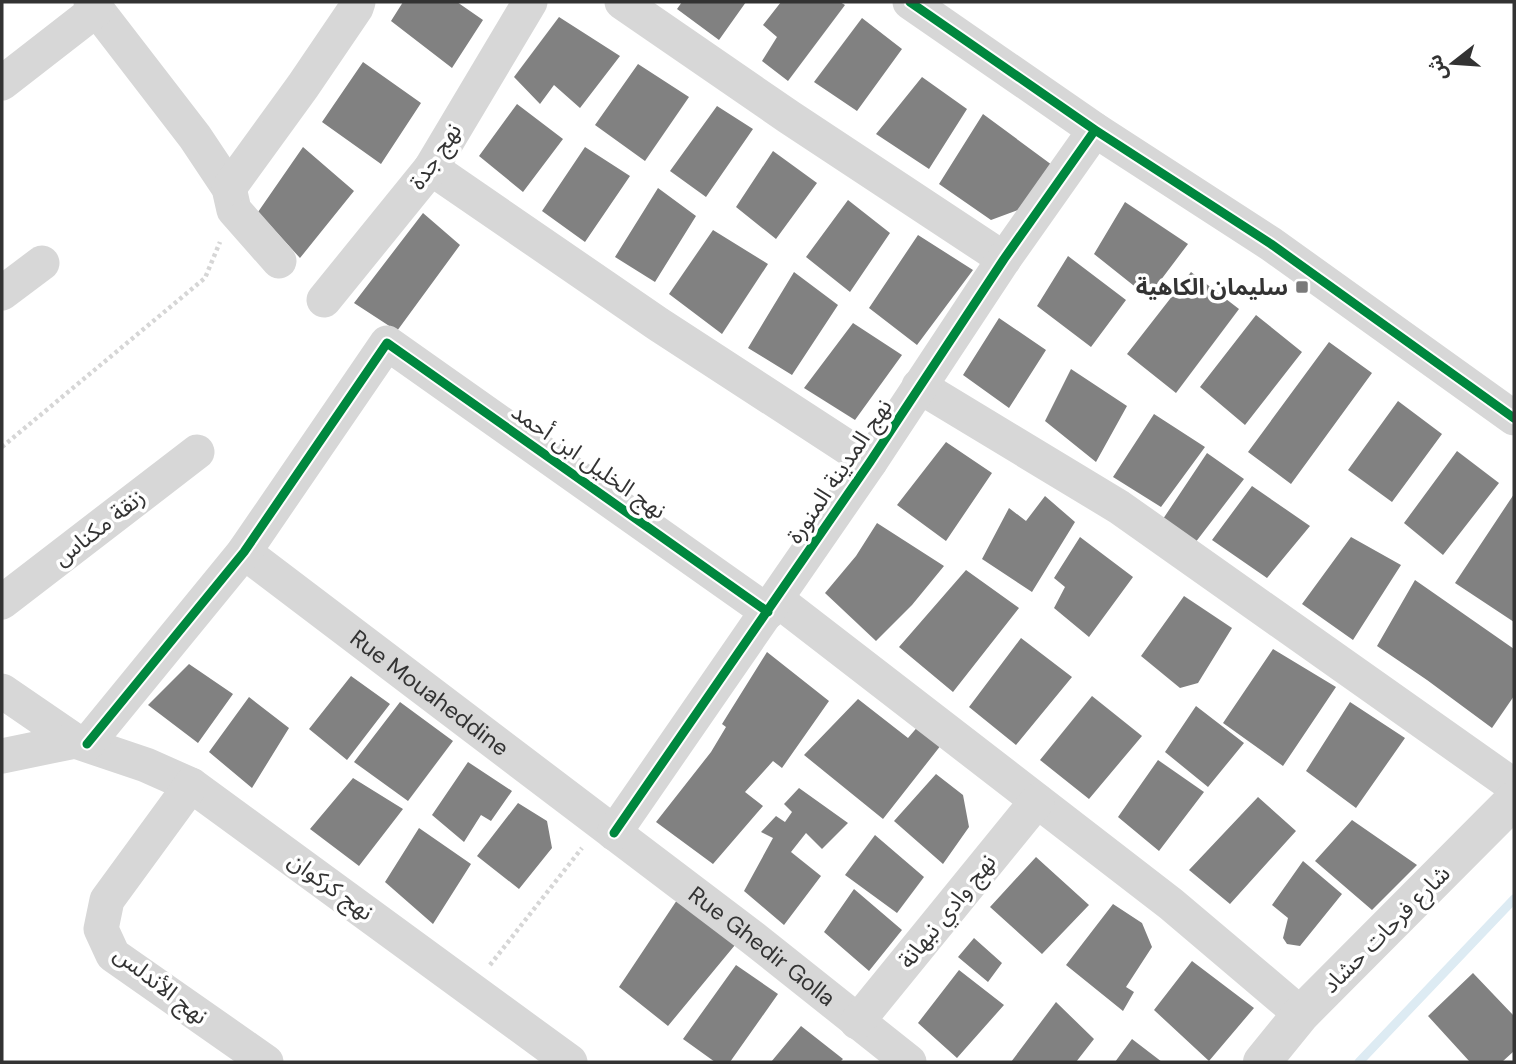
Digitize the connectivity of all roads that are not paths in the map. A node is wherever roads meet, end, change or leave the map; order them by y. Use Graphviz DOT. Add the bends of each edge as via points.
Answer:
graph roads {
  1 [pos="358,2"];
  2 [pos="530,2"];
  3 [pos="622,2"];
  4 [pos="910,2"];
  5 [pos="94,6"];
  6 [pos="2,83"];
  7 [pos="1095,130"];
  8 [pos="431,168"];
  9 [pos="231,199"];
  10 [pos="1004,258"];
  11 [pos="279,261"];
  12 [pos="42,263"];
  13 [pos="2,293"];
  14 [pos="324,300"];
  15 [pos="919,386"];
  16 [pos="1514,418"];
  17 [pos="197,452"];
  18 [pos="870,462"];
  19 [pos="244,552"];
  20 [pos="2,602"];
  21 [pos="772,606"];
  22 [pos="3,697"];
  23 [pos="81,743"];
  24 [pos="2,756"];
  25 [pos="191,785"];
  26 [pos="1514,786"];
  27 [pos="1514,800"];
  28 [pos="1037,801"];
  29 [pos="608,828"];
  30 [pos="1301,1014"];
  31 [pos="857,1022"];
  32 [pos="266,1062"];
  33 [pos="570,1062"];
  34 [pos="909,1062"];
  35 [pos="1262,1062"];
  1 -- 9 [label="street"];
  2 -- 8 [label="street, نهج جدة"];
  3 -- 10 [label="street"];
  4 -- 7 [label="street"];
  5 -- 6 [label="street"];
  5 -- 9 [label="street" via="195,138"];
  7 -- 10 [label="street, نهج المدينة المنورة"];
  7 -- 16 [label="street" via="1246,226"];
  8 -- 14 [label="street, نهج جدة"];
  8 -- 18 [label="street"];
  9 -- 11 [label="street"];
  10 -- 15 [label="street, نهج المدينة المنورة"];
  12 -- 13 [label="street"];
  15 -- 18 [label="street, نهج المدينة المنورة"];
  15 -- 26 [label="street" via="1119,508"];
  17 -- 20 [label="street, زنقة مكناس"];
  18 -- 21 [label="street, نهج المدينة المنورة"];
  19 -- 21 [label="street, نهج الخليل ابن أحمد" via="387,343"];
  19 -- 23 [label="street"];
  19 -- 29 [label="street, Rue Mouaheddine"];
  21 -- 28 [label="street, نهج الخليل ابن أحمد"];
  21 -- 29 [label="street, نهج المدينة المنورة"];
  22 -- 23 [label="street, نهج كركوان"];
  23 -- 24 [label="street"];
  23 -- 25 [label="street, نهج كركوان"];
  25 -- 32 [label="street, نهج الأندلس" via="107,900 101,929 113,955"];
  25 -- 33 [label="street, نهج كركوان"];
  27 -- 30 [label="street, شارع فرحات حشاد"];
  28 -- 30 [label="street, نهج الخليل ابن أحمد" via="1171,904"];
  28 -- 31 [label="street, نهج وادي نبهانة"];
  29 -- 31 [label="street, Rue Ghedir Golla"];
  30 -- 35 [label="street, شارع فرحات حشاد"];
  31 -- 34 [label="street, Rue Ghedir Golla"];
}
